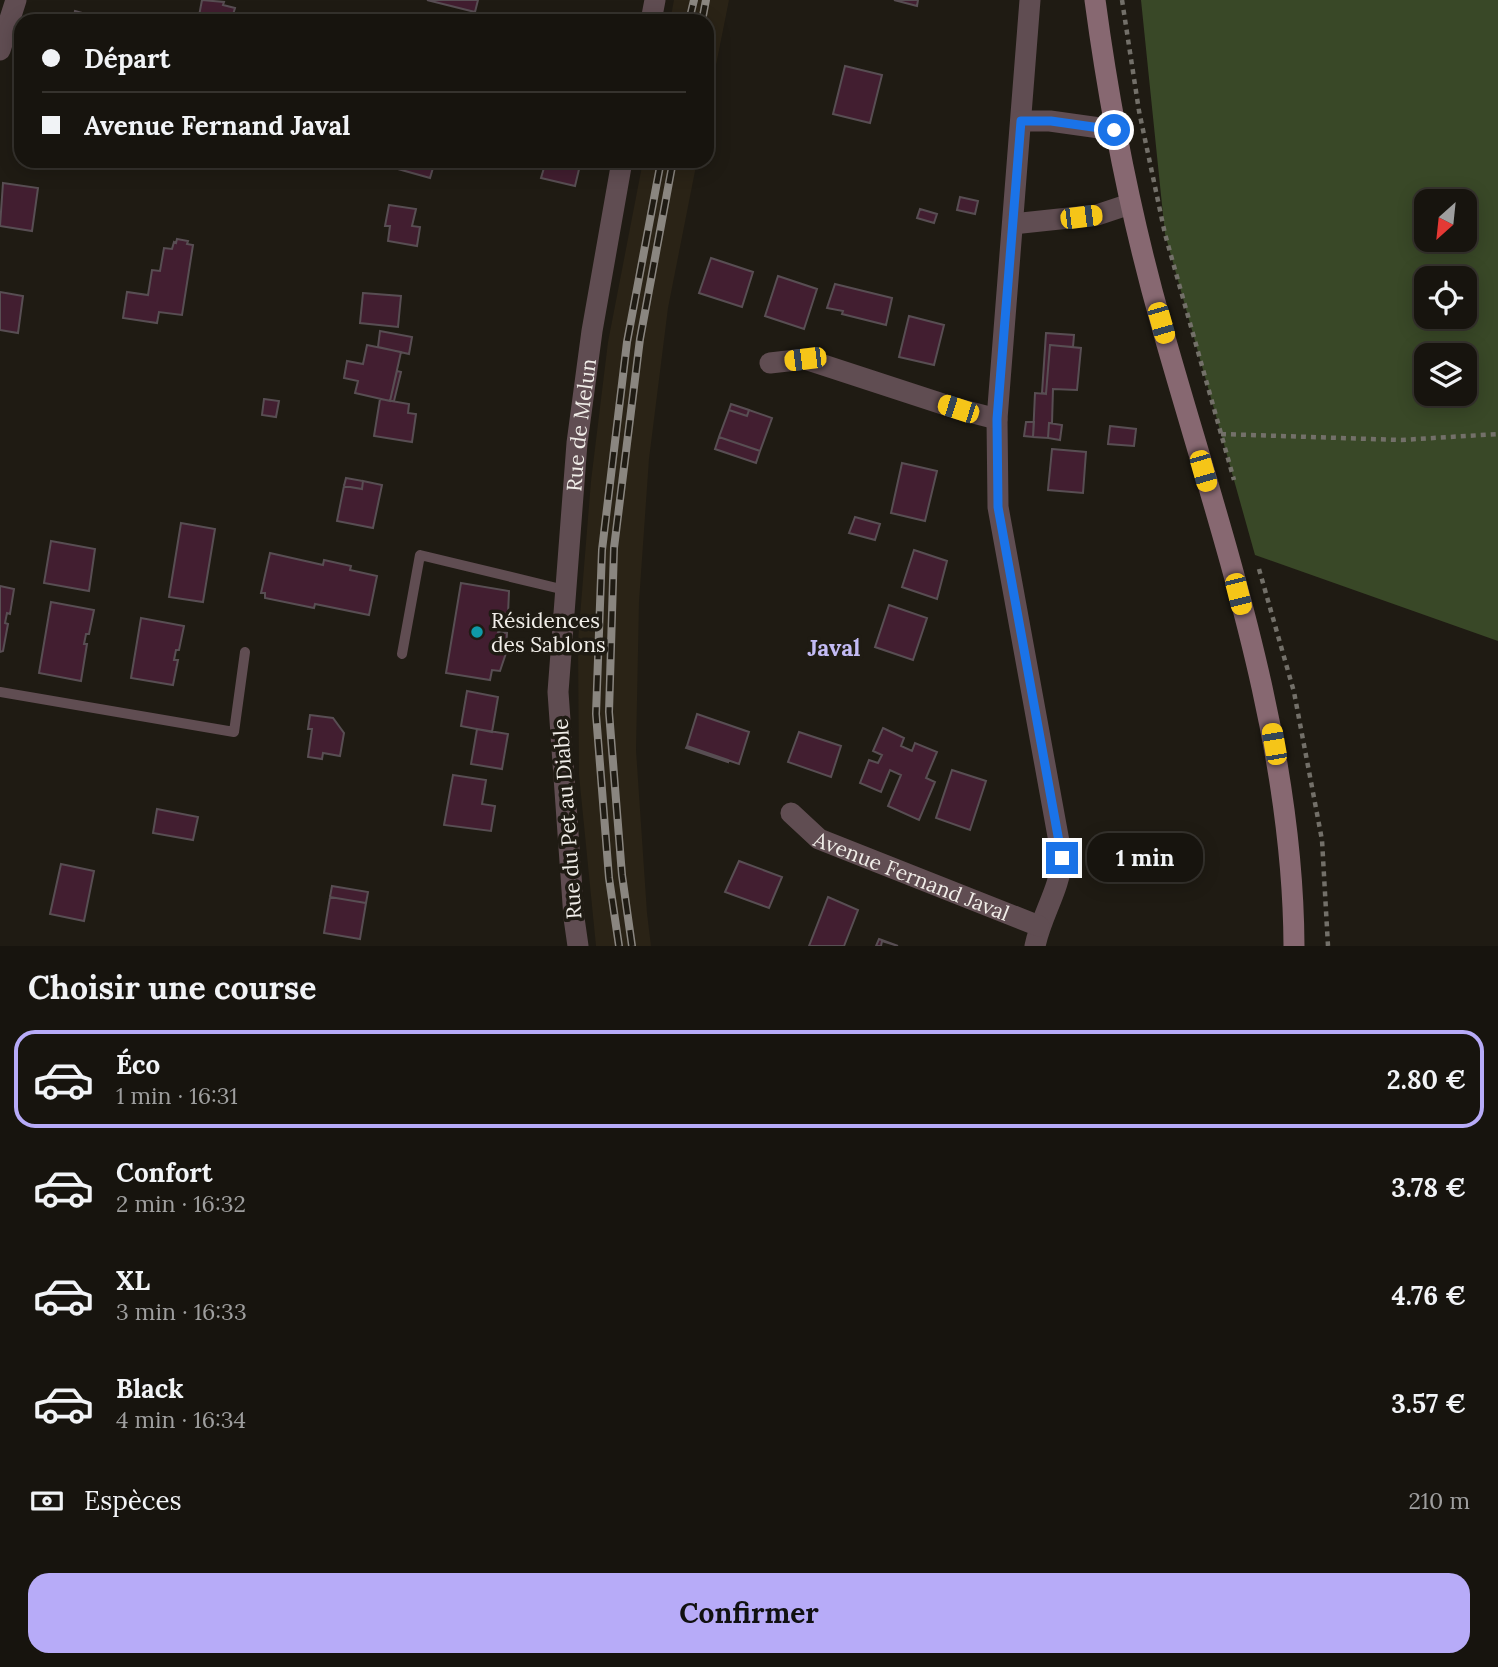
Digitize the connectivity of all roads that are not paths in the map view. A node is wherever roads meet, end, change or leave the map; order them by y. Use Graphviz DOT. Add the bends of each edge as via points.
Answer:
graph roads {
  1 [pos="16,0"];
  2 [pos="1030,0"];
  3 [pos="1095,0"];
  4 [pos="0,50"];
  5 [pos="1021,121"];
  6 [pos="1114,130"];
  7 [pos="621,168"];
  8 [pos="1130,204"];
  9 [pos="1013,224"];
  10 [pos="770,363"];
  11 [pos="997,419"];
  12 [pos="565,590"];
  13 [pos="245,653"];
  14 [pos="402,654"];
  15 [pos="0,692"];
  16 [pos="558,692"];
  17 [pos="791,813"];
  18 [pos="1037,936"];
  19 [pos="578,946"];
  20 [pos="1294,946"];
  1 -- 4 [label="street"];
  2 -- 5 [label="street, Avenue Fernand Javal"];
  3 -- 6 [label="main road"];
  5 -- 6 [label="street"];
  5 -- 9 [label="street, Avenue Fernand Javal"];
  6 -- 8 [label="main road"];
  7 -- 12 [label="street, Rue de Melun" via="578,431"];
  8 -- 9 [label="street" via="1097,215"];
  8 -- 20 [label="main road" via="1269,720 1283,794"];
  9 -- 11 [label="street, Avenue Fernand Javal"];
  10 -- 11 [label="street" via="805,359"];
  11 -- 18 [label="street, Avenue Fernand Javal" via="998,507 1062,858 1057,886"];
  12 -- 14 [label="lane" via="420,555"];
  12 -- 16 [label="street, Rue de Melun"];
  13 -- 15 [label="lane" via="234,732"];
  16 -- 19 [label="street, Rue du Pet au Diable"];
  17 -- 18 [label="street, Avenue Fernand Javal" via="819,839"];
}
